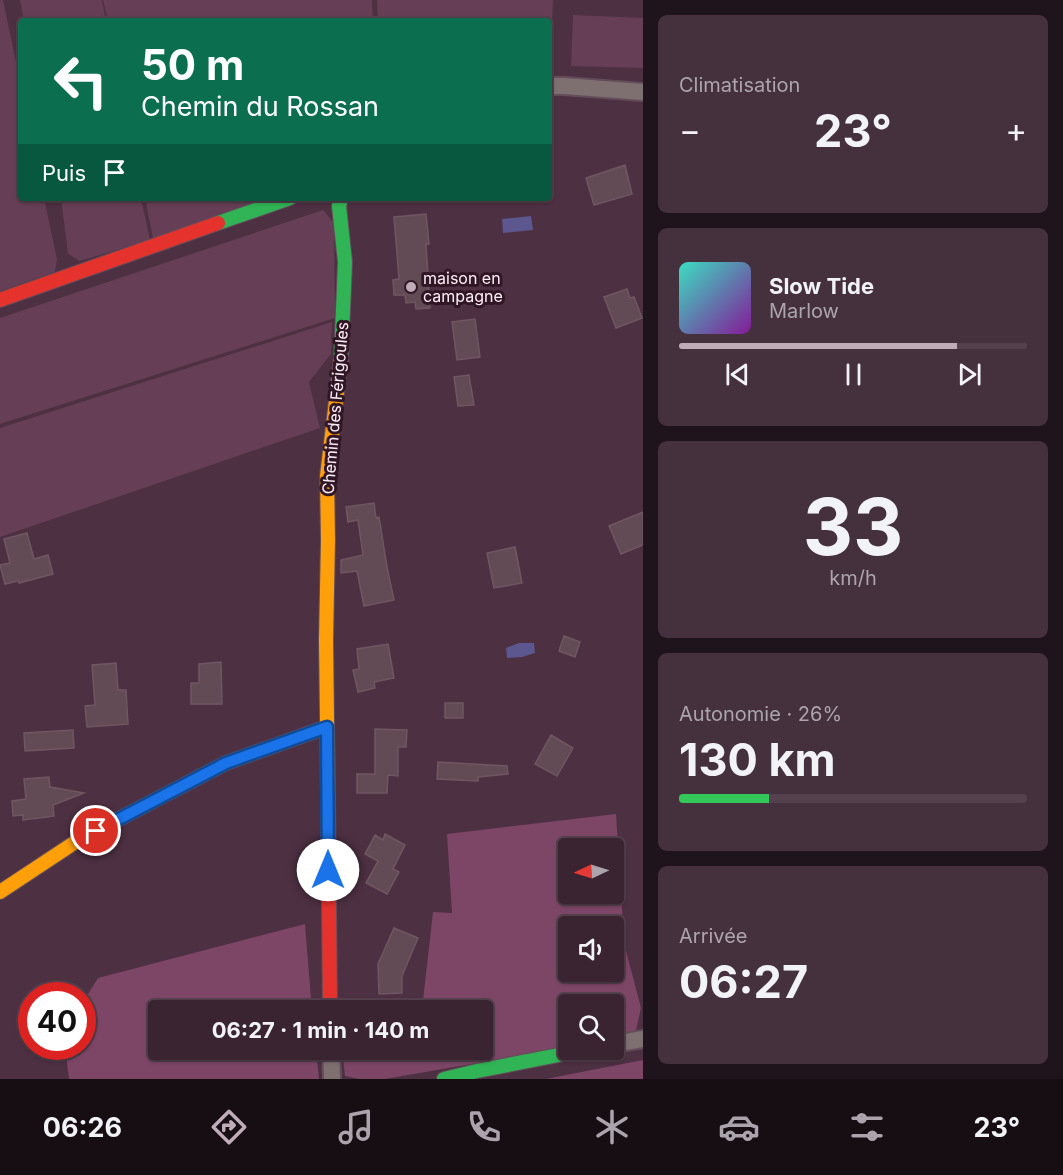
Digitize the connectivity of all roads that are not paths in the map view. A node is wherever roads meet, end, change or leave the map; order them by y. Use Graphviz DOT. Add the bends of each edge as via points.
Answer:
graph roads {
  1 [pos="552,86"];
  2 [pos="643,92"];
  3 [pos="281,201"];
  4 [pos="340,201"];
  5 [pos="0,300"];
  6 [pos="327,727"];
  7 [pos="0,892"];
  8 [pos="330,1000"];
  9 [pos="643,1039"];
  10 [pos="624,1042"];
  11 [pos="558,1055"];
  12 [pos="331,1060"];
  13 [pos="332,1079"];
  14 [pos="444,1079"];
  1 -- 2 [label="street"];
  3 -- 5 [label="street"];
  4 -- 6 [label="street, Chemin des Férigoules" via="345,262 342,347 327,476"];
  6 -- 7 [label="street" via="226,763 77,841"];
  6 -- 8 [label="street, Chemin des Férigoules"];
  9 -- 10 [label="street"];
  11 -- 14 [label="street"];
  12 -- 13 [label="street"];
}
